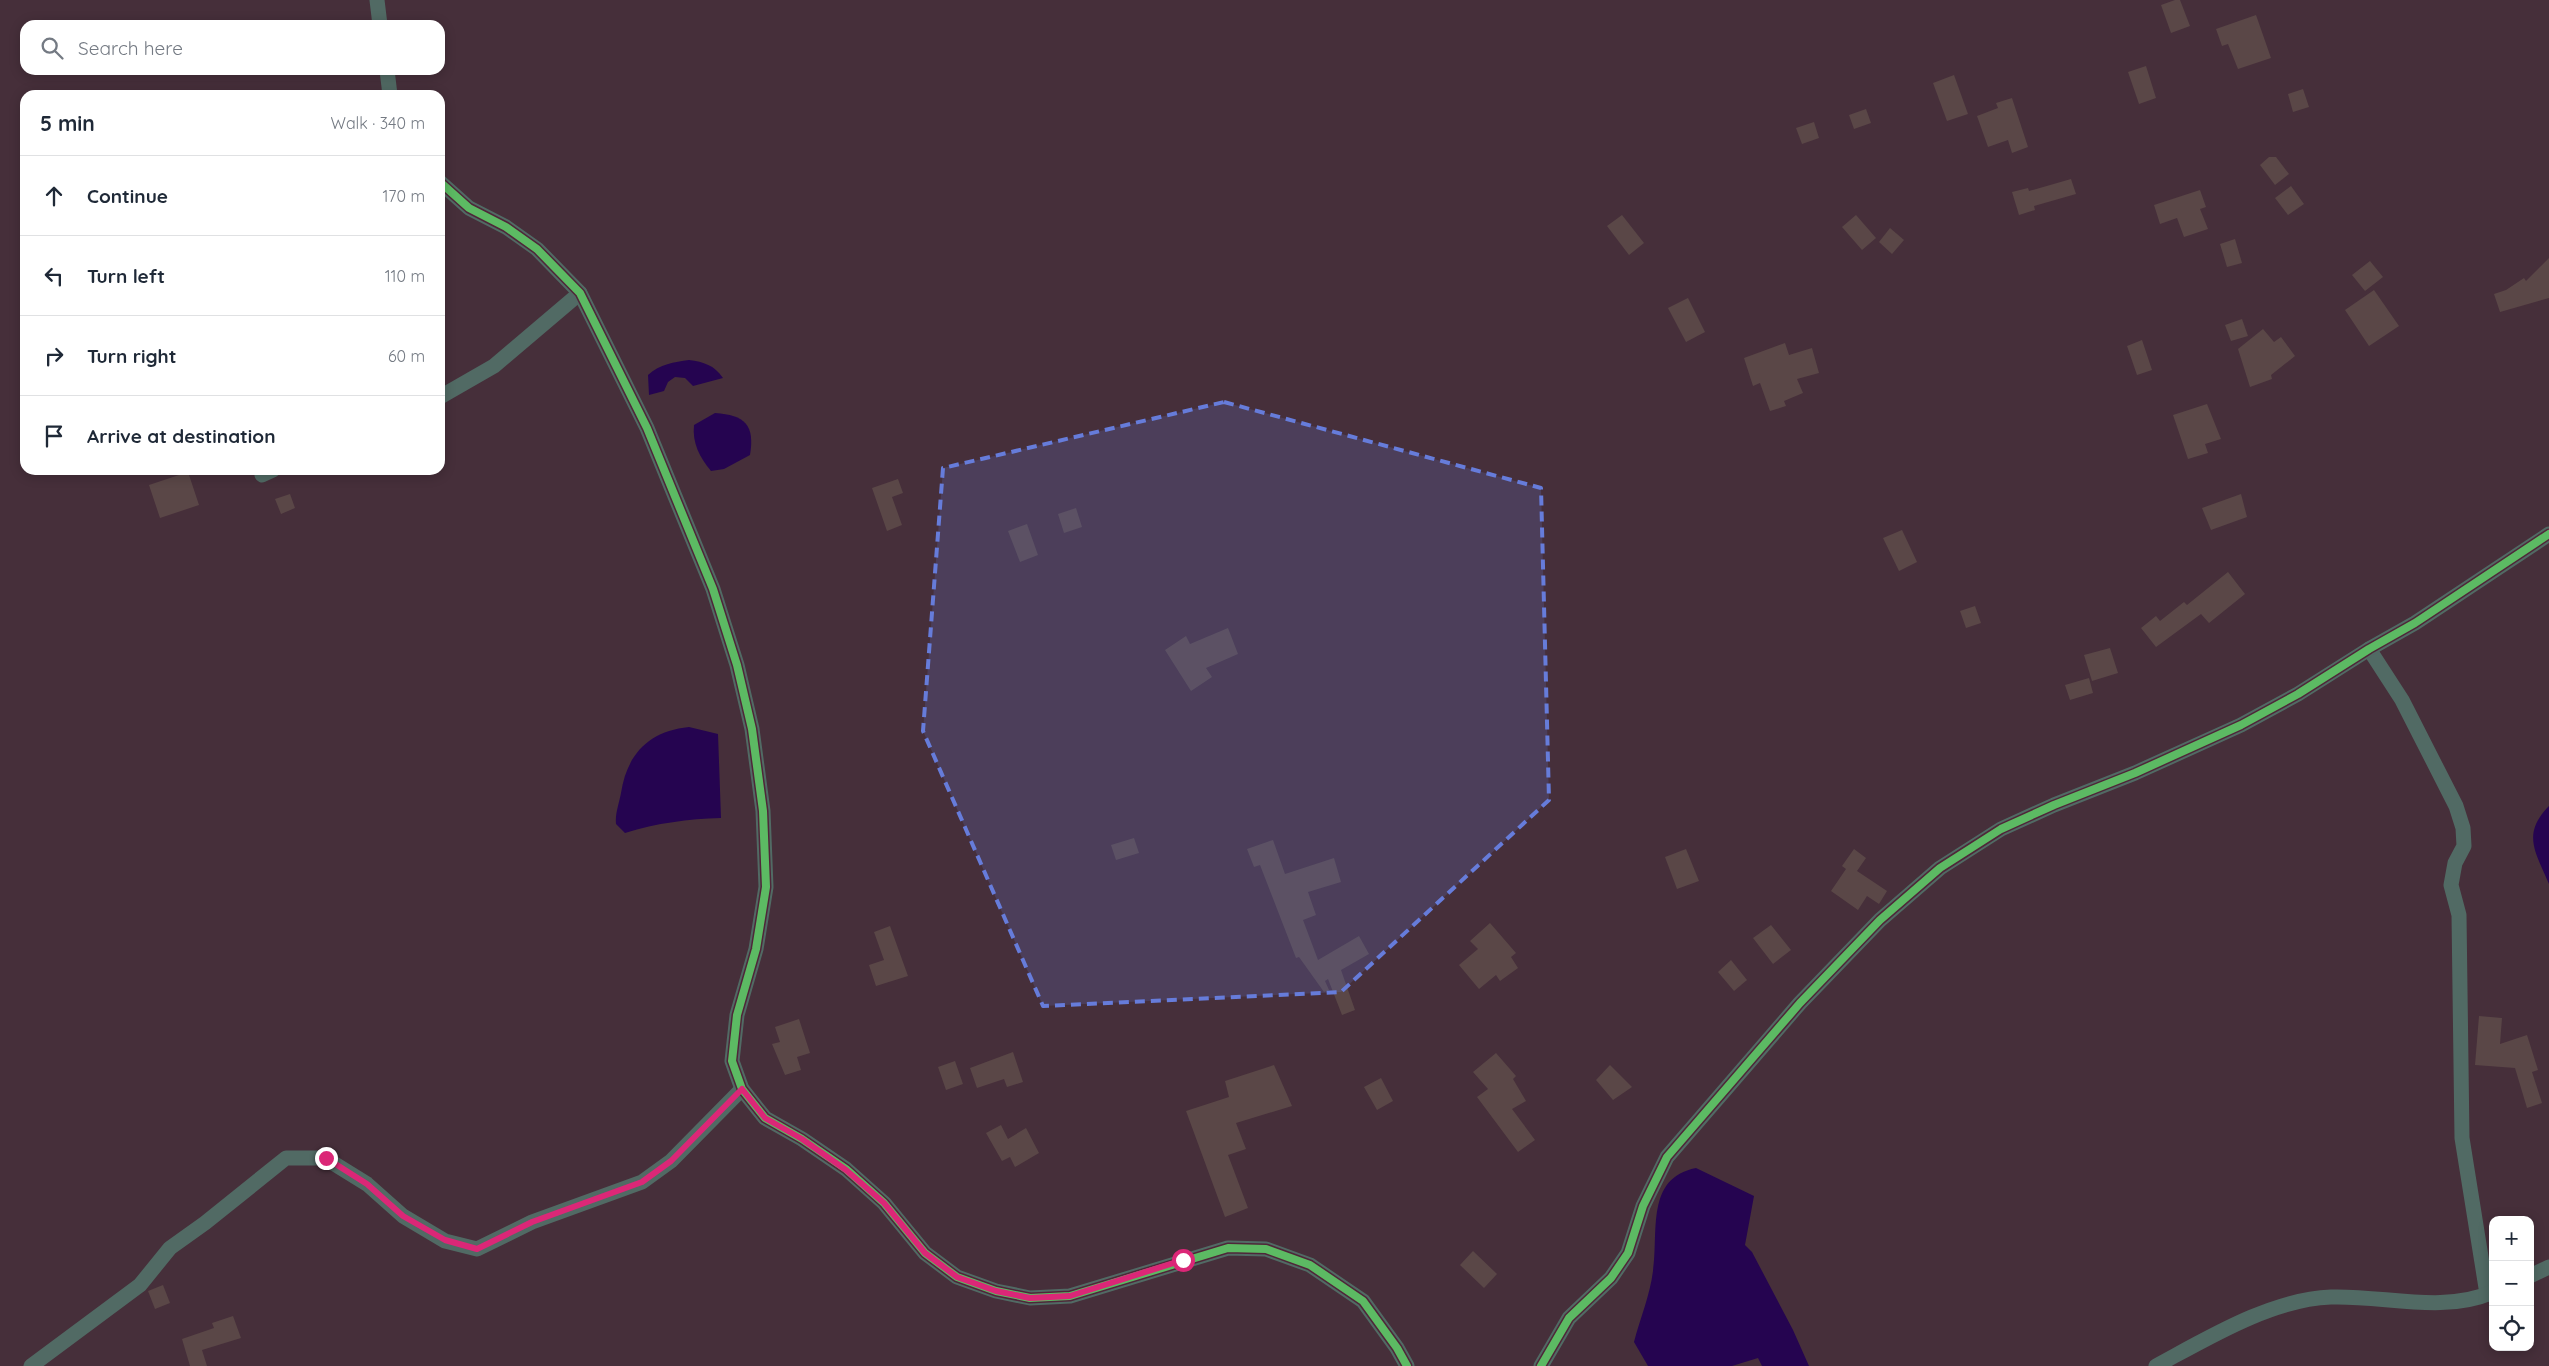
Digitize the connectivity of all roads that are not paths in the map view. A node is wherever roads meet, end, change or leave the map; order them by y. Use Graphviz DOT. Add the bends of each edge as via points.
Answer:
graph roads {
  1 [pos="377,0"];
  2 [pos="379,20"];
  3 [pos="388,75"];
  4 [pos="389,90"];
  5 [pos="445,186"];
  6 [pos="580,294"];
  7 [pos="445,394"];
  8 [pos="2549,534"];
  9 [pos="2369,649"];
  10 [pos="742,1089"];
  11 [pos="2549,1267"];
  12 [pos="2534,1274"];
  13 [pos="2489,1287"];
  14 [pos="2489,1293"];
  15 [pos="31,1366"];
  16 [pos="1407,1366"];
  17 [pos="1541,1366"];
  18 [pos="2156,1366"];
  1 -- 2 [label="street"];
  3 -- 4 [label="street"];
  5 -- 6 [label="street" via="470,208 506,227 537,249"];
  6 -- 7 [label="street" via="494,366"];
  6 -- 10 [label="street" via="647,428 688,524 713,589 752,729 763,811 766,887 756,949 737,1015 732,1061"];
  8 -- 9 [label="street" via="2415,623"];
  9 -- 13 [label="street" via="2402,700 2456,806 2463,828 2464,846 2451,885 2459,915 2462,1138"];
  9 -- 17 [label="street" via="2241,725 2001,829 1940,868 1880,920 1800,1003 1667,1157 1643,1206 1628,1253 1611,1278 1569,1318"];
  10 -- 15 [label="street" via="671,1161 642,1182 532,1222 477,1249 445,1240 403,1216 367,1184 326,1158 286,1158 170,1248 140,1285"];
  10 -- 16 [label="street" via="765,1118 846,1170 884,1203 925,1253 957,1277 996,1291 1030,1298 1070,1296 1228,1248 1266,1249 1310,1265 1363,1301"];
  11 -- 12 [label="street"];
  14 -- 18 [label="street" via="2440,1304 2330,1297 2288,1304"];
}
